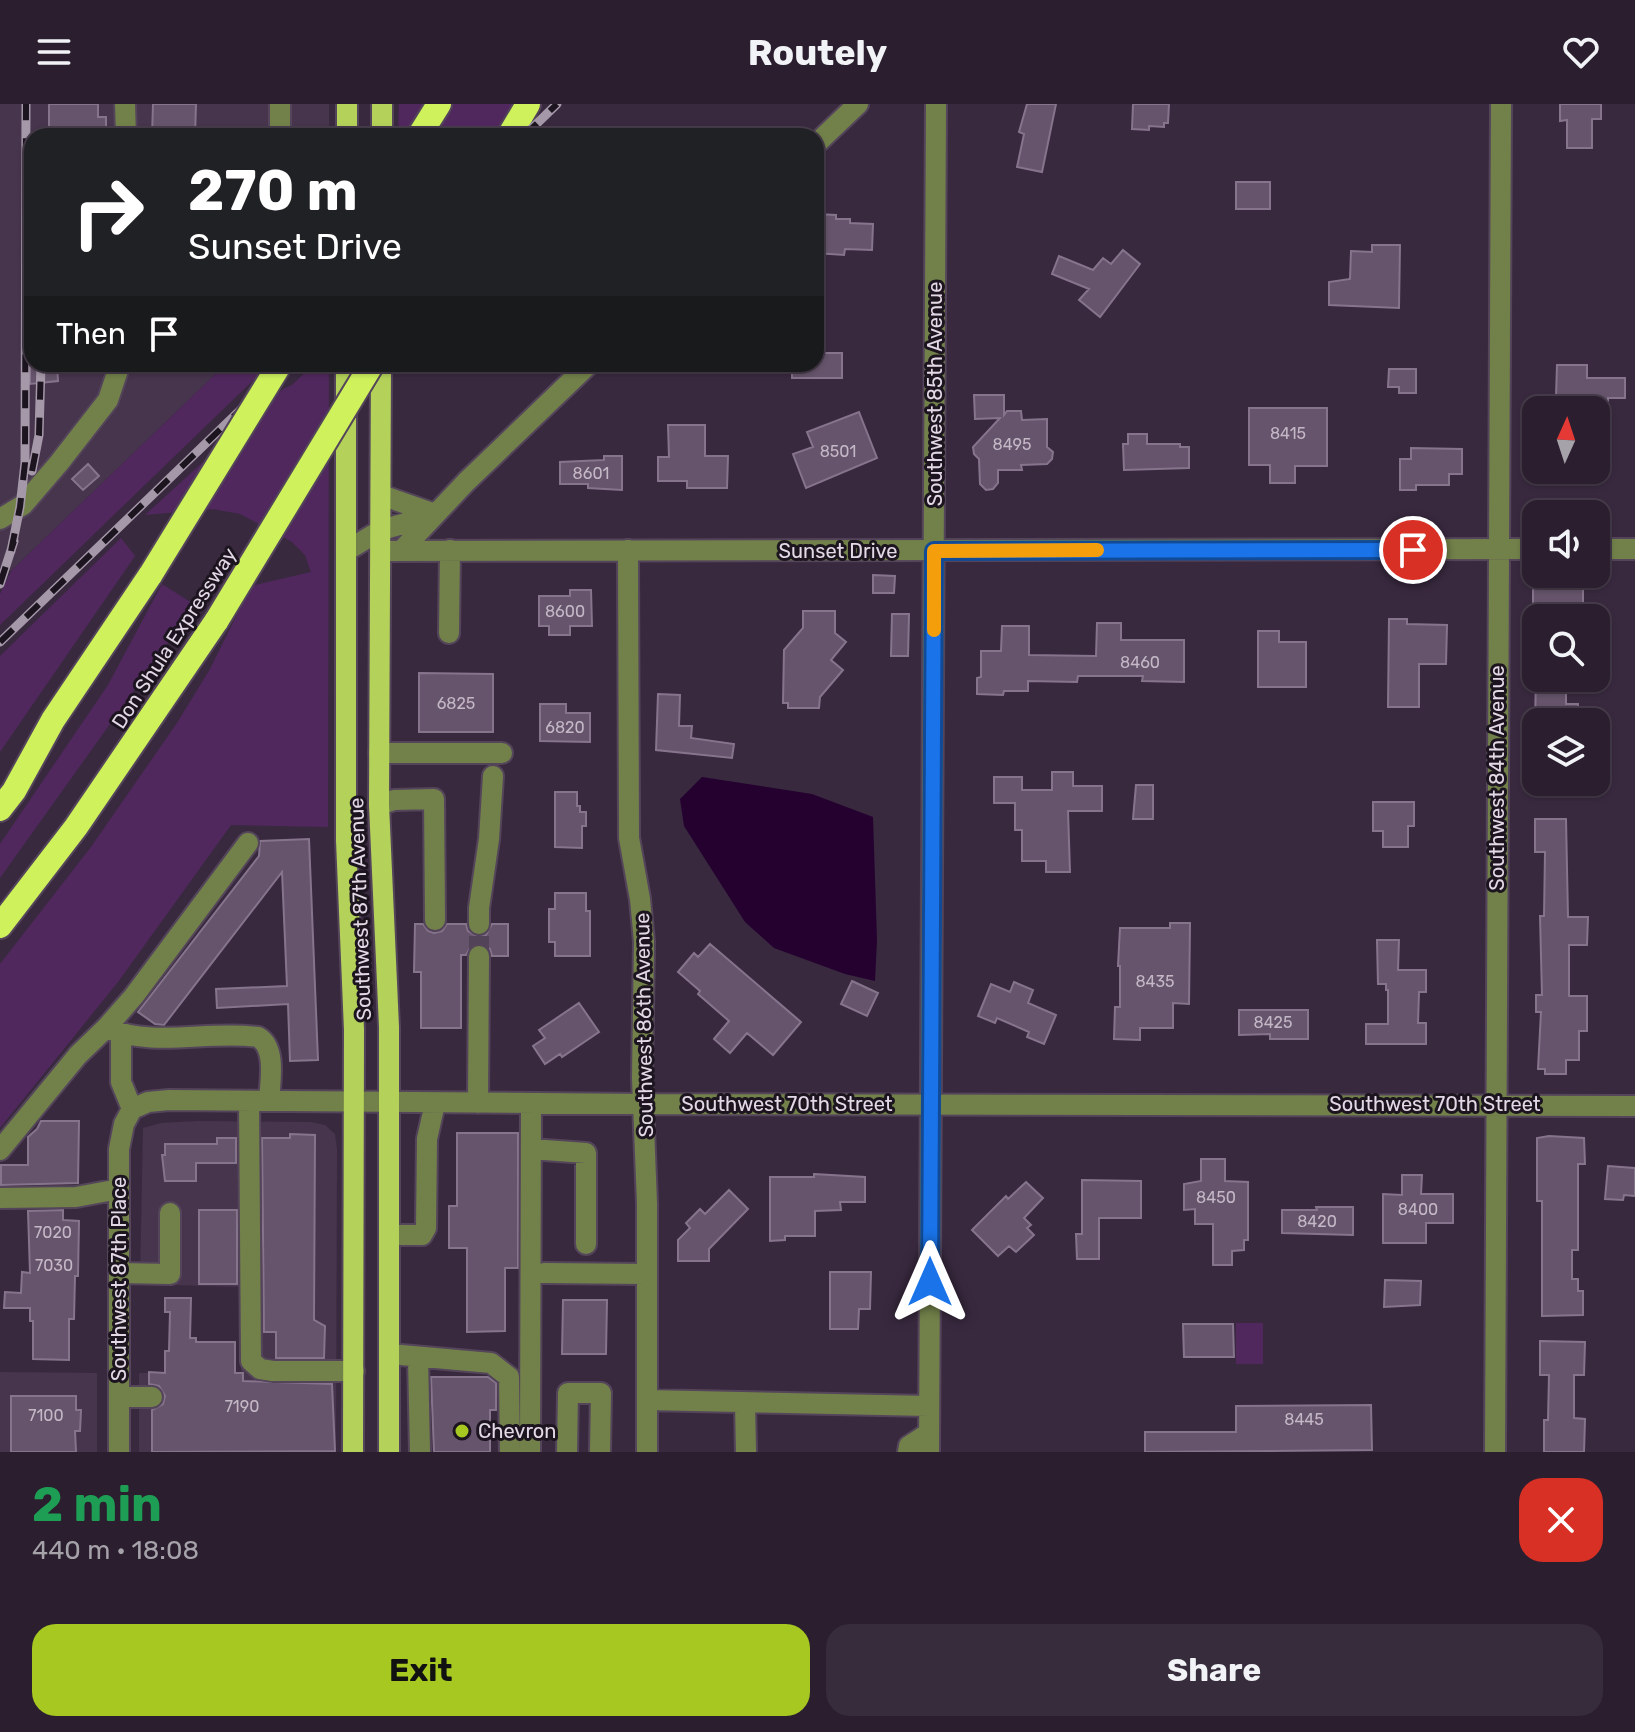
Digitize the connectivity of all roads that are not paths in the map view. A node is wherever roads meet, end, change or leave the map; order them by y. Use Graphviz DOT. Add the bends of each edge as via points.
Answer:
graph roads {
  1 [pos="125,104"];
  2 [pos="280,104"];
  3 [pos="347,104"];
  4 [pos="382,104"];
  5 [pos="439,104"];
  6 [pos="528,104"];
  7 [pos="858,104"];
  8 [pos="936,104"];
  9 [pos="1501,104"];
  10 [pos="126,128"];
  11 [pos="280,128"];
  12 [pos="347,128"];
  13 [pos="382,128"];
  14 [pos="424,128"];
  15 [pos="514,128"];
  16 [pos="824,136"];
  17 [pos="117,372"];
  18 [pos="275,372"];
  19 [pos="346,372"];
  20 [pos="367,372"];
  21 [pos="381,372"];
  22 [pos="581,372"];
  23 [pos="381,495"];
  24 [pos="435,514"];
  25 [pos="0,519"];
  26 [pos="381,530"];
  27 [pos="1522,549"];
  28 [pos="1610,549"];
  29 [pos="1635,549"];
  30 [pos="456,550"];
  31 [pos="628,550"];
  32 [pos="1499,550"];
  33 [pos="346,551"];
  34 [pos="391,551"];
  35 [pos="934,551"];
  36 [pos="449,633"];
  37 [pos="379,753"];
  38 [pos="502,753"];
  39 [pos="493,776"];
  40 [pos="379,805"];
  41 [pos="0,809"];
  42 [pos="346,840"];
  43 [pos="248,843"];
  44 [pos="435,920"];
  45 [pos="479,924"];
  46 [pos="0,926"];
  47 [pos="479,956"];
  48 [pos="114,1031"];
  49 [pos="259,1101"];
  50 [pos="355,1102"];
  51 [pos="389,1102"];
  52 [pos="435,1103"];
  53 [pos="478,1103"];
  54 [pos="531,1104"];
  55 [pos="645,1104"];
  56 [pos="932,1104"];
  57 [pos="1495,1104"];
  58 [pos="1635,1106"];
  59 [pos="132,1109"];
  60 [pos="531,1149"];
  61 [pos="0,1150"];
  62 [pos="119,1189"];
  63 [pos="0,1198"];
  64 [pos="170,1213"];
  65 [pos="389,1235"];
  66 [pos="586,1244"];
  67 [pos="119,1273"];
  68 [pos="544,1273"];
  69 [pos="647,1274"];
  70 [pos="390,1354"];
  71 [pos="418,1357"];
  72 [pos="354,1371"];
  73 [pos="119,1397"];
  74 [pos="152,1397"];
  75 [pos="647,1400"];
  76 [pos="745,1403"];
  77 [pos="929,1406"];
  78 [pos="389,1442"];
  79 [pos="420,1442"];
  80 [pos="929,1442"];
  81 [pos="119,1452"];
  82 [pos="353,1452"];
  83 [pos="510,1452"];
  84 [pos="530,1452"];
  85 [pos="567,1452"];
  86 [pos="600,1452"];
  87 [pos="647,1452"];
  88 [pos="746,1452"];
  89 [pos="908,1452"];
  90 [pos="1495,1452"];
  1 -- 10 [label="street"];
  2 -- 11 [label="street"];
  3 -- 12 [label="main road"];
  4 -- 13 [label="main road"];
  5 -- 14 [label="highway"];
  6 -- 15 [label="highway"];
  7 -- 16 [label="street"];
  8 -- 35 [label="street, Southwest 85th Avenue"];
  9 -- 32 [label="street, Southwest 84th Avenue"];
  17 -- 25 [label="street" via="108,400 67,452 23,505"];
  18 -- 41 [label="highway, bridge"];
  19 -- 33 [label="main road, Southwest 87th Avenue"];
  20 -- 46 [label="highway, Don Shula Expressway, bridge" via="217,620 76,827"];
  21 -- 23 [label="main road, Southwest 87th Avenue"];
  22 -- 24 [label="street"];
  23 -- 24 [label="street"];
  23 -- 26 [label="main road, Southwest 87th Avenue"];
  24 -- 26 [label="street"];
  24 -- 30 [label="street" via="441,536"];
  24 -- 34 [label="street"];
  26 -- 33 [label="street"];
  26 -- 34 [label="main road, Southwest 87th Avenue"];
  27 -- 32 [label="street, Sunset Drive"];
  28 -- 29 [label="street"];
  30 -- 31 [label="street, Sunset Drive"];
  30 -- 34 [label="street, Sunset Drive"];
  30 -- 36 [label="street"];
  31 -- 35 [label="street, Sunset Drive"];
  31 -- 55 [label="street, Southwest 86th Avenue" via="628,830 643,927"];
  32 -- 35 [label="street, Sunset Drive"];
  32 -- 57 [label="street, Southwest 84th Avenue"];
  33 -- 34 [label="main road"];
  33 -- 42 [label="main road, Southwest 87th Avenue"];
  34 -- 37 [label="main road, Southwest 87th Avenue"];
  35 -- 56 [label="street, Southwest 85th Avenue"];
  37 -- 38 [label="street"];
  37 -- 40 [label="main road, Southwest 87th Avenue"];
  39 -- 45 [label="street"];
  40 -- 42 [label="main road"];
  40 -- 44 [label="street" via="434,799"];
  40 -- 51 [label="main road, Southwest 87th Avenue"];
  42 -- 50 [label="main road, Southwest 87th Avenue"];
  43 -- 48 [label="street" via="134,996"];
  47 -- 53 [label="street"];
  48 -- 49 [label="street" via="146,1037 258,1037 270,1052"];
  48 -- 59 [label="street" via="121,1082"];
  48 -- 61 [label="street" via="78,1055"];
  49 -- 50 [label="street, Southwest 70th Street"];
  49 -- 59 [label="street, Southwest 70th Street" via="157,1100"];
  49 -- 72 [label="street" via="251,1361 273,1371"];
  50 -- 51 [label="street, Southwest 70th Street"];
  50 -- 72 [label="main road, Southwest 87th Avenue"];
  51 -- 52 [label="street, Southwest 70th Street"];
  51 -- 65 [label="main road, Southwest 87th Avenue"];
  52 -- 53 [label="street, Southwest 70th Street"];
  52 -- 65 [label="street" via="427,1139 426,1228 422,1235"];
  53 -- 54 [label="street, Southwest 70th Street"];
  54 -- 55 [label="street, Southwest 70th Street"];
  54 -- 60 [label="street"];
  55 -- 56 [label="street, Southwest 70th Street"];
  55 -- 69 [label="street, Southwest 86th Avenue"];
  56 -- 57 [label="street, Southwest 70th Street"];
  56 -- 77 [label="street, Southwest 85th Avenue"];
  57 -- 58 [label="street, Southwest 70th Street"];
  57 -- 90 [label="street, Southwest 84th Avenue"];
  59 -- 62 [label="street, Southwest 87th Place" via="120,1141"];
  60 -- 66 [label="street" via="586,1153"];
  60 -- 84 [label="street"];
  62 -- 63 [label="street" via="76,1197"];
  62 -- 67 [label="street, Southwest 87th Place"];
  64 -- 67 [label="street" via="170,1274"];
  65 -- 70 [label="main road, Southwest 87th Avenue"];
  67 -- 73 [label="street, Southwest 87th Place"];
  68 -- 69 [label="street"];
  69 -- 75 [label="street, Southwest 86th Avenue"];
  70 -- 71 [label="street"];
  70 -- 78 [label="main road, Southwest 87th Avenue"];
  71 -- 79 [label="street"];
  71 -- 83 [label="street" via="491,1363 509,1377"];
  72 -- 82 [label="main road, Southwest 87th Avenue"];
  73 -- 74 [label="street"];
  73 -- 81 [label="street, Southwest 87th Place"];
  75 -- 76 [label="street"];
  75 -- 87 [label="street, Southwest 86th Avenue"];
  76 -- 77 [label="street"];
  76 -- 88 [label="street"];
  77 -- 80 [label="street, Southwest 85th Avenue"];
  78 -- 79 [label="street"];
  80 -- 89 [label="street" via="909,1446"];
  85 -- 86 [label="street" via="568,1393 601,1393"];
}
